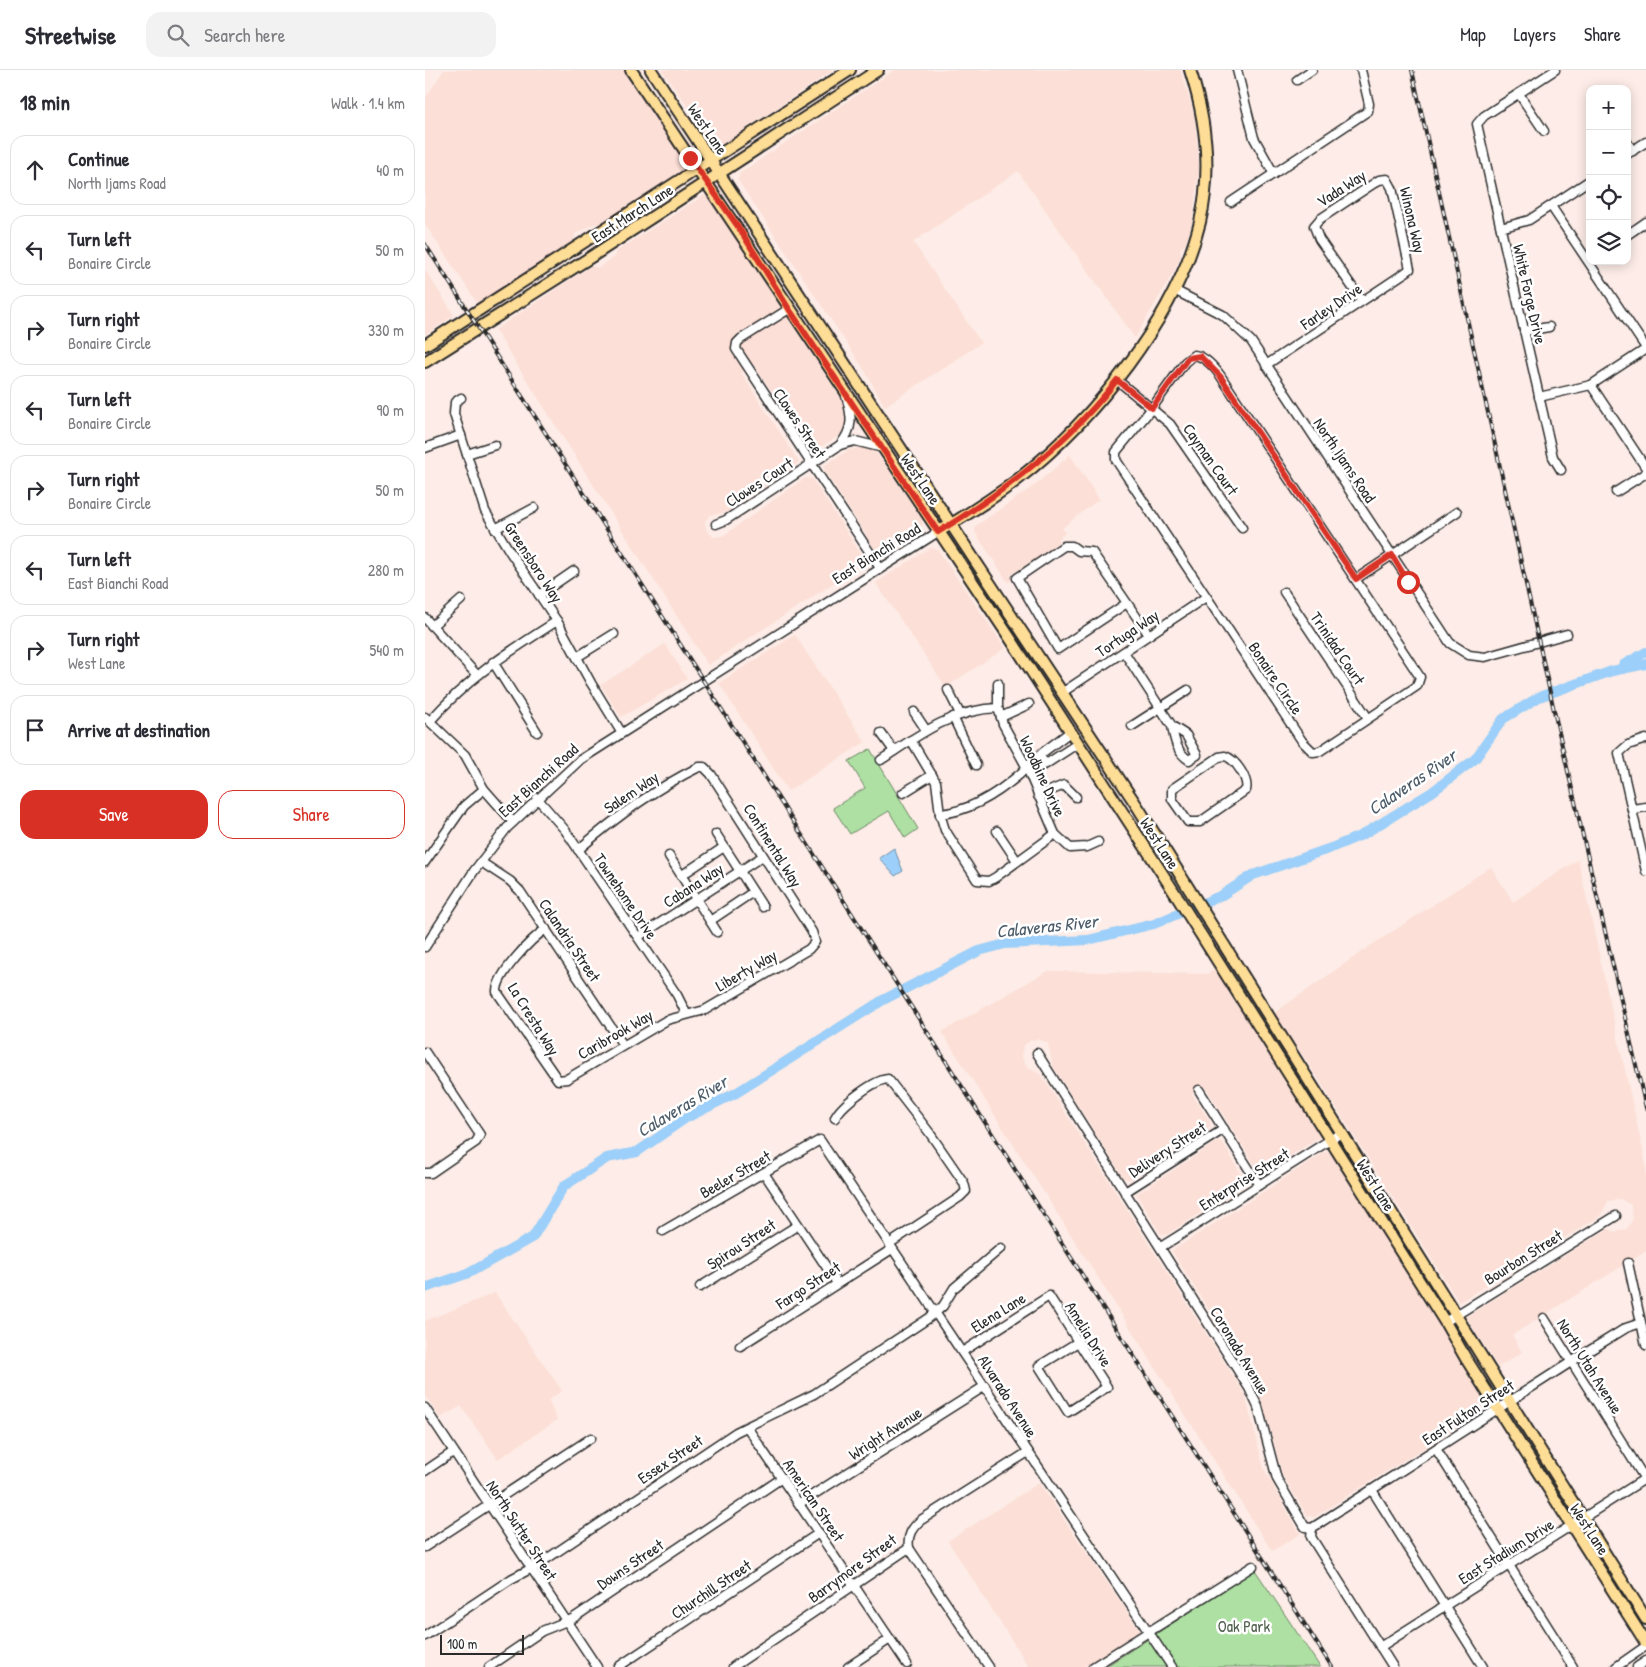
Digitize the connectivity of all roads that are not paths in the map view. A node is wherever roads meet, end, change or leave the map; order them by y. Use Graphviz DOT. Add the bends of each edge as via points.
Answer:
graph roads {
  1 [pos="631,70"];
  2 [pos="651,70"];
  3 [pos="850,70"];
  4 [pos="878,70"];
  5 [pos="1190,70"];
  6 [pos="1237,70"];
  7 [pos="1313,70"];
  8 [pos="1361,70"];
  9 [pos="1555,70"];
  10 [pos="1297,80"];
  11 [pos="1519,94"];
  12 [pos="1544,132"];
  13 [pos="1646,142"];
  14 [pos="1631,151"];
  15 [pos="712,161"];
  16 [pos="698,170"];
  17 [pos="719,173"];
  18 [pos="1274,174"];
  19 [pos="1387,179"];
  20 [pos="707,182"];
  21 [pos="1586,183"];
  22 [pos="1231,202"];
  23 [pos="1551,206"];
  24 [pos="1646,222"];
  25 [pos="1501,228"];
  26 [pos="1631,232"];
  27 [pos="1586,256"];
  28 [pos="1592,265"];
  29 [pos="1410,269"];
  30 [pos="1174,290"];
  31 [pos="1362,301"];
  32 [pos="789,309"];
  33 [pos="1549,326"];
  34 [pos="1524,332"];
  35 [pos="425,345"];
  36 [pos="1646,349"];
  37 [pos="425,362"];
  38 [pos="1266,365"];
  39 [pos="1117,380"];
  40 [pos="1591,385"];
  41 [pos="844,390"];
  42 [pos="1539,397"];
  43 [pos="461,398"];
  44 [pos="1152,408"];
  45 [pos="461,435"];
  46 [pos="495,445"];
  47 [pos="840,445"];
  48 [pos="425,448"];
  49 [pos="883,448"];
  50 [pos="467,454"];
  51 [pos="811,464"];
  52 [pos="1646,468"];
  53 [pos="1561,470"];
  54 [pos="1646,473"];
  55 [pos="1616,492"];
  56 [pos="534,508"];
  57 [pos="1457,512"];
  58 [pos="716,524"];
  59 [pos="951,524"];
  60 [pos="1243,528"];
  61 [pos="495,529"];
  62 [pos="938,532"];
  63 [pos="1392,555"];
  64 [pos="880,568"];
  65 [pos="574,571"];
  66 [pos="1356,579"];
  67 [pos="1284,592"];
  68 [pos="539,595"];
  69 [pos="1206,597"];
  70 [pos="461,600"];
  71 [pos="1127,603"];
  72 [pos="425,618"];
  73 [pos="557,621"];
  74 [pos="432,626"];
  75 [pos="614,634"];
  76 [pos="1567,634"];
  77 [pos="1149,635"];
  78 [pos="1124,652"];
  79 [pos="577,657"];
  80 [pos="493,662"];
  81 [pos="476,674"];
  82 [pos="998,683"];
  83 [pos="947,690"];
  84 [pos="1188,690"];
  85 [pos="1063,692"];
  86 [pos="1029,704"];
  87 [pos="998,708"];
  88 [pos="1160,708"];
  89 [pos="914,712"];
  90 [pos="956,716"];
  91 [pos="1001,717"];
  92 [pos="1368,718"];
  93 [pos="427,719"];
  94 [pos="1133,726"];
  95 [pos="1172,726"];
  96 [pos="926,730"];
  97 [pos="537,732"];
  98 [pos="621,732"];
  99 [pos="1070,732"];
  100 [pos="881,733"];
  101 [pos="1646,739"];
  102 [pos="911,740"];
  103 [pos="1077,744"];
  104 [pos="894,752"];
  105 [pos="1197,755"];
  106 [pos="1039,756"];
  107 [pos="881,760"];
  108 [pos="1189,760"];
  109 [pos="1046,764"];
  110 [pos="1208,764"];
  111 [pos="976,765"];
  112 [pos="704,767"];
  113 [pos="1027,768"];
  114 [pos="1195,773"];
  115 [pos="932,774"];
  116 [pos="484,789"];
  117 [pos="903,793"];
  118 [pos="1038,796"];
  119 [pos="1075,797"];
  120 [pos="537,798"];
  121 [pos="1646,807"];
  122 [pos="1632,809"];
  123 [pos="940,814"];
  124 [pos="513,822"];
  125 [pos="997,831"];
  126 [pos="716,834"];
  127 [pos="1055,834"];
  128 [pos="1098,842"];
  129 [pos="724,847"];
  130 [pos="578,850"];
  131 [pos="669,856"];
  132 [pos="763,856"];
  133 [pos="1017,861"];
  134 [pos="425,862"];
  135 [pos="481,862"];
  136 [pos="739,871"];
  137 [pos="1646,872"];
  138 [pos="681,875"];
  139 [pos="753,892"];
  140 [pos="697,898"];
  141 [pos="763,907"];
  142 [pos="710,921"];
  143 [pos="547,929"];
  144 [pos="717,932"];
  145 [pos="637,937"];
  146 [pos="815,942"];
  147 [pos="425,947"];
  148 [pos="1239,996"];
  149 [pos="686,1013"];
  150 [pos="1267,1015"];
  151 [pos="1266,1038"];
  152 [pos="623,1045"];
  153 [pos="425,1052"];
  154 [pos="1037,1053"];
  155 [pos="1299,1066"];
  156 [pos="558,1080"];
  157 [pos="1199,1090"];
  158 [pos="835,1118"];
  159 [pos="1223,1129"];
  160 [pos="1341,1133"];
  161 [pos="820,1140"];
  162 [pos="1330,1140"];
  163 [pos="425,1173"];
  164 [pos="764,1173"];
  165 [pos="1259,1185"];
  166 [pos="1125,1192"];
  167 [pos="1616,1216"];
  168 [pos="797,1224"];
  169 [pos="663,1232"];
  170 [pos="890,1246"];
  171 [pos="1001,1248"];
  172 [pos="1161,1248"];
  173 [pos="1628,1263"];
  174 [pos="837,1283"];
  175 [pos="700,1287"];
  176 [pos="1049,1296"];
  177 [pos="935,1313"];
  178 [pos="1544,1318"];
  179 [pos="1450,1319"];
  180 [pos="1641,1322"];
  181 [pos="1078,1342"];
  182 [pos="1646,1345"];
  183 [pos="740,1346"];
  184 [pos="962,1352"];
  185 [pos="1571,1362"];
  186 [pos="985,1386"];
  187 [pos="1509,1401"];
  188 [pos="425,1408"];
  189 [pos="1498,1408"];
  190 [pos="747,1427"];
  191 [pos="591,1438"];
  192 [pos="1436,1449"];
  193 [pos="453,1452"];
  194 [pos="1028,1452"];
  195 [pos="425,1470"];
  196 [pos="783,1478"];
  197 [pos="1645,1479"];
  198 [pos="1372,1490"];
  199 [pos="799,1503"];
  200 [pos="490,1505"];
  201 [pos="1582,1519"];
  202 [pos="1570,1526"];
  203 [pos="1313,1528"];
  204 [pos="819,1533"];
  205 [pos="425,1547"];
  206 [pos="909,1548"];
  207 [pos="1509,1565"];
  208 [pos="1253,1566"];
  209 [pos="531,1569"];
  210 [pos="855,1586"];
  211 [pos="1444,1606"];
  212 [pos="1646,1619"];
  213 [pos="566,1621"];
  214 [pos="1149,1632"];
  215 [pos="425,1636"];
  216 [pos="890,1639"];
  217 [pos="1646,1645"];
  218 [pos="1380,1647"];
  219 [pos="1646,1661"];
  220 [pos="907,1664"];
  221 [pos="489,1667"];
  222 [pos="597,1667"];
  223 [pos="618,1667"];
  224 [pos="733,1667"];
  225 [pos="848,1667"];
  226 [pos="989,1667"];
  227 [pos="1093,1667"];
  228 [pos="1172,1667"];
  229 [pos="1393,1667"];
  230 [pos="1483,1667"];
  231 [pos="1573,1667"];
  232 [pos="1615,1667"];
  233 [pos="1637,1667"];
  1 -- 16 [label="main road, West Lane"];
  2 -- 15 [label="main road, West Lane"];
  3 -- 15 [label="main road, East March Lane"];
  4 -- 17 [label="main road, East March Lane"];
  5 -- 30 [label="main road, East Bianchi Road" via="1202,114 1206,181 1195,239"];
  6 -- 18 [label="street" via="1254,138"];
  7 -- 10 [label="street"];
  8 -- 18 [label="street" via="1368,111"];
  9 -- 11 [label="street"];
  11 -- 12 [label="street"];
  11 -- 25 [label="street, White Forge Drive" via="1478,121"];
  13 -- 14 [label="street"];
  15 -- 16 [label="main road, East March Lane"];
  15 -- 17 [label="main road, West Lane"];
  16 -- 20 [label="main road, West Lane"];
  16 -- 35 [label="main road, East March Lane"];
  17 -- 20 [label="main road, East March Lane"];
  17 -- 59 [label="main road, West Lane"];
  18 -- 22 [label="street"];
  19 -- 29 [label="street, Winona Way" via="1392,188"];
  19 -- 31 [label="street, Vada Way" via="1379,180 1314,226"];
  20 -- 32 [label="main road, West Lane"];
  20 -- 37 [label="main road, East March Lane"];
  21 -- 23 [label="street"];
  23 -- 25 [label="street" via="1529,220"];
  23 -- 27 [label="street"];
  24 -- 26 [label="street"];
  25 -- 34 [label="street, White Forge Drive"];
  28 -- 36 [label="street"];
  29 -- 31 [label="street, Farley Drive"];
  30 -- 38 [label="street, North Ijams Road" via="1230,320 1245,334"];
  30 -- 39 [label="main road, East Bianchi Road" via="1146,339"];
  31 -- 38 [label="street, Farley Drive"];
  32 -- 41 [label="main road, West Lane"];
  32 -- 51 [label="street, Clowes Street" via="741,339 736,349"];
  33 -- 34 [label="street"];
  34 -- 42 [label="street, White Forge Drive"];
  36 -- 40 [label="street"];
  38 -- 63 [label="street, North Ijams Road"];
  39 -- 44 [label="street"];
  39 -- 59 [label="main road, East Bianchi Road" via="1079,424 1036,464"];
  40 -- 42 [label="street"];
  40 -- 52 [label="street"];
  41 -- 47 [label="street, Clowes Court" via="852,416 851,427"];
  41 -- 49 [label="main road, West Lane"];
  42 -- 53 [label="street, White Forge Drive" via="1553,457"];
  43 -- 45 [label="street, Greensboro Way" via="453,408"];
  44 -- 60 [label="street, Cayman Court" via="1180,437"];
  44 -- 66 [label="street, Bonaire Circle" via="1188,358 1200,356 1206,360 1220,376"];
  44 -- 69 [label="street, Bonaire Circle" via="1116,452 1116,460"];
  45 -- 48 [label="street"];
  45 -- 50 [label="street, Greensboro Way"];
  46 -- 50 [label="street"];
  47 -- 49 [label="street, Clowes Court" via="855,441"];
  47 -- 51 [label="street, Clowes Court"];
  49 -- 62 [label="main road, West Lane"];
  50 -- 61 [label="street, Greensboro Way" via="479,494"];
  51 -- 58 [label="street, Clowes Court"];
  51 -- 64 [label="street, Clowes Street"];
  54 -- 55 [label="street"];
  56 -- 61 [label="street"];
  57 -- 63 [label="street"];
  59 -- 62 [label="main road, East Bianchi Road"];
  59 -- 85 [label="main road, West Lane"];
  61 -- 68 [label="street, Greensboro Way"];
  62 -- 64 [label="street, East Bianchi Road"];
  62 -- 99 [label="main road, West Lane"];
  63 -- 66 [label="street"];
  63 -- 76 [label="street, North Ijams Road" via="1450,643 1463,652 1481,657 1493,656"];
  64 -- 98 [label="street, East Bianchi Road"];
  65 -- 68 [label="street"];
  66 -- 92 [label="street, Bonaire Circle" via="1420,677 1417,686"];
  67 -- 92 [label="street, Trinidad Court"];
  68 -- 73 [label="street, Greensboro Way"];
  69 -- 77 [label="street, Tortuga Way"];
  69 -- 92 [label="street, Bonaire Circle" via="1307,748 1313,752 1320,751"];
  70 -- 74 [label="street"];
  71 -- 71 [label="street" via="1092,552 1079,551 1068,544 1017,578 1058,649"];
  71 -- 77 [label="street"];
  72 -- 74 [label="street"];
  73 -- 79 [label="street, Greensboro Way"];
  73 -- 80 [label="street"];
  74 -- 81 [label="street"];
  75 -- 79 [label="street"];
  77 -- 78 [label="street, Tortuga Way"];
  78 -- 85 [label="street, Tortuga Way"];
  78 -- 88 [label="street"];
  79 -- 98 [label="street, Greensboro Way"];
  80 -- 81 [label="street"];
  80 -- 97 [label="street"];
  81 -- 93 [label="street"];
  82 -- 87 [label="street, Woodbine Drive"];
  83 -- 90 [label="street"];
  84 -- 88 [label="street"];
  85 -- 150 [label="main road, West Lane"];
  86 -- 91 [label="street"];
  87 -- 90 [label="street"];
  87 -- 91 [label="street, Woodbine Drive"];
  88 -- 94 [label="street"];
  88 -- 95 [label="street"];
  89 -- 96 [label="street"];
  90 -- 96 [label="street"];
  90 -- 111 [label="street"];
  91 -- 113 [label="street, Woodbine Drive"];
  93 -- 116 [label="street" via="465,755"];
  95 -- 105 [label="street" via="1186,735"];
  95 -- 108 [label="street" via="1176,743"];
  96 -- 102 [label="street"];
  98 -- 120 [label="street, East Bianchi Road" via="580,760"];
  99 -- 103 [label="main road, West Lane"];
  99 -- 106 [label="street"];
  100 -- 104 [label="street"];
  101 -- 122 [label="street" via="1620,750"];
  102 -- 104 [label="street"];
  102 -- 115 [label="street"];
  103 -- 109 [label="street"];
  103 -- 148 [label="main road, West Lane"];
  104 -- 107 [label="street"];
  105 -- 108 [label="street"];
  105 -- 110 [label="street"];
  106 -- 109 [label="street"];
  106 -- 113 [label="street"];
  108 -- 114 [label="street"];
  109 -- 113 [label="street"];
  110 -- 114 [label="street"];
  110 -- 114 [label="street" via="1222,756 1229,757 1247,786 1200,822 1191,824 1176,806 1171,792"];
  112 -- 130 [label="street, Salem Way" via="649,794"];
  112 -- 132 [label="street, Continental Way"];
  113 -- 118 [label="street, Woodbine Drive"];
  113 -- 123 [label="street" via="980,802"];
  115 -- 117 [label="street"];
  115 -- 123 [label="street" via="938,791"];
  116 -- 124 [label="street"];
  116 -- 134 [label="street" via="464,806"];
  118 -- 119 [label="street" via="1064,785"];
  118 -- 127 [label="street, Woodbine Drive"];
  120 -- 124 [label="street, East Bianchi Road"];
  120 -- 130 [label="street, Townehome Drive" via="558,820"];
  121 -- 122 [label="street"];
  122 -- 137 [label="street"];
  123 -- 133 [label="street" via="945,830 974,876 982,881 996,877"];
  124 -- 135 [label="street, East Bianchi Road"];
  125 -- 133 [label="street"];
  126 -- 129 [label="street"];
  127 -- 128 [label="street, Woodbine Drive" via="1069,848 1087,847"];
  127 -- 133 [label="street"];
  129 -- 136 [label="street"];
  129 -- 138 [label="street"];
  130 -- 145 [label="street, Townehome Drive"];
  131 -- 138 [label="street"];
  132 -- 136 [label="street, Cabana Way"];
  132 -- 146 [label="street, Continental Way" via="812,932"];
  135 -- 143 [label="street, Calandria Street" via="520,891"];
  135 -- 147 [label="street, East Bianchi Road"];
  136 -- 139 [label="street"];
  136 -- 140 [label="street, Cabana Way"];
  138 -- 140 [label="street"];
  139 -- 141 [label="street"];
  139 -- 142 [label="street"];
  140 -- 142 [label="street"];
  140 -- 145 [label="street, Cabana Way"];
  142 -- 144 [label="street"];
  143 -- 152 [label="street, Calandria Street"];
  143 -- 156 [label="street, La Cresta Way" via="524,947 499,983 497,992"];
  145 -- 149 [label="street, Townehome Drive"];
  146 -- 149 [label="street, Liberty Way" via="809,949 705,1010"];
  148 -- 150 [label="main road" via="1250,1004 1256,1015"];
  148 -- 151 [label="main road, West Lane"];
  149 -- 152 [label="street, Caribrook Way"];
  150 -- 155 [label="main road, West Lane"];
  151 -- 155 [label="main road" via="1273,1036 1287,1056"];
  151 -- 162 [label="main road, West Lane"];
  152 -- 156 [label="street, Caribrook Way" via="567,1079"];
  153 -- 163 [label="street" via="480,1137 431,1173"];
  154 -- 166 [label="street, Coronado Avenue"];
  155 -- 160 [label="main road, West Lane"];
  157 -- 159 [label="street"];
  158 -- 170 [label="street, Fargo Street" via="839,1109 875,1084 889,1079 964,1183 966,1191 961,1197"];
  159 -- 165 [label="street"];
  159 -- 166 [label="street, Delivery Street"];
  160 -- 162 [label="street, Enterprise Street"];
  160 -- 179 [label="main road, West Lane"];
  161 -- 164 [label="street, Beeler Street"];
  161 -- 170 [label="street, Alvarado Avenue"];
  162 -- 165 [label="street, Enterprise Street"];
  162 -- 179 [label="main road, West Lane"];
  164 -- 168 [label="street"];
  164 -- 169 [label="street, Beeler Street"];
  165 -- 172 [label="street, Enterprise Street"];
  166 -- 172 [label="street, Coronado Avenue"];
  167 -- 179 [label="street, Bourbon Street"];
  168 -- 174 [label="street"];
  168 -- 175 [label="street, Spirou Street"];
  170 -- 174 [label="street, Fargo Street"];
  170 -- 177 [label="street, Alvarado Avenue"];
  171 -- 177 [label="street, Essex Street" via="954,1288"];
  172 -- 203 [label="street, Coronado Avenue" via="1249,1388 1258,1407 1277,1479 1305,1527"];
  173 -- 180 [label="street"];
  174 -- 183 [label="street, Fargo Street"];
  176 -- 181 [label="street, Amelia Drive"];
  176 -- 184 [label="street, Elena Lane"];
  177 -- 184 [label="street, Alvarado Avenue"];
  177 -- 190 [label="street, Essex Street" via="815,1394"];
  178 -- 185 [label="street, North Utah Avenue"];
  179 -- 187 [label="main road, West Lane"];
  179 -- 189 [label="main road, West Lane"];
  180 -- 182 [label="street"];
  180 -- 185 [label="street, East Fulton Street"];
  181 -- 181 [label="street, Amelia Drive" via="1107,1387 1068,1412 1039,1366"];
  184 -- 186 [label="street, Alvarado Avenue"];
  185 -- 187 [label="street, East Fulton Street"];
  185 -- 197 [label="street, North Utah Avenue"];
  186 -- 194 [label="street, Alvarado Avenue"];
  186 -- 199 [label="street, Wright Avenue"];
  187 -- 189 [label="street, East Fulton Street"];
  187 -- 201 [label="main road, West Lane"];
  188 -- 193 [label="street, North Sutter Street"];
  189 -- 192 [label="street, East Fulton Street"];
  189 -- 202 [label="main road, West Lane"];
  190 -- 196 [label="street, American Street"];
  190 -- 209 [label="street, Essex Street"];
  191 -- 200 [label="street"];
  192 -- 198 [label="street, East Fulton Street"];
  192 -- 207 [label="street"];
  193 -- 195 [label="street"];
  193 -- 200 [label="street, North Sutter Street"];
  194 -- 206 [label="street, Barrymore Street" via="921,1520 908,1538"];
  194 -- 214 [label="street, Alvarado Avenue"];
  196 -- 199 [label="street, American Street"];
  196 -- 213 [label="street, Downs Street"];
  197 -- 201 [label="street, East Stadium Drive"];
  198 -- 203 [label="street, East Fulton Street"];
  198 -- 211 [label="street"];
  199 -- 204 [label="street, American Street"];
  200 -- 205 [label="street"];
  200 -- 209 [label="street, North Sutter Street"];
  201 -- 202 [label="street, East Stadium Drive"];
  201 -- 212 [label="main road, West Lane"];
  202 -- 207 [label="street, East Stadium Drive"];
  202 -- 217 [label="main road, West Lane"];
  203 -- 218 [label="street" via="1311,1537"];
  204 -- 210 [label="street, American Street"];
  204 -- 223 [label="street, Churchill Street"];
  206 -- 210 [label="street, Barrymore Street"];
  206 -- 226 [label="street"];
  207 -- 211 [label="street, East Stadium Drive"];
  207 -- 231 [label="street"];
  208 -- 214 [label="street"];
  209 -- 213 [label="street, North Sutter Street"];
  209 -- 215 [label="street, Essex Street"];
  210 -- 216 [label="street, American Street"];
  210 -- 224 [label="street, Barrymore Street"];
  211 -- 218 [label="street, East Stadium Drive"];
  211 -- 230 [label="street"];
  213 -- 221 [label="street, Downs Street" via="542,1631"];
  213 -- 222 [label="street, North Sutter Street"];
  214 -- 227 [label="street"];
  214 -- 228 [label="street, Alvarado Avenue"];
  216 -- 220 [label="street, American Street"];
  216 -- 225 [label="street"];
  217 -- 232 [label="street"];
  218 -- 229 [label="street"];
  219 -- 233 [label="street"];
}
